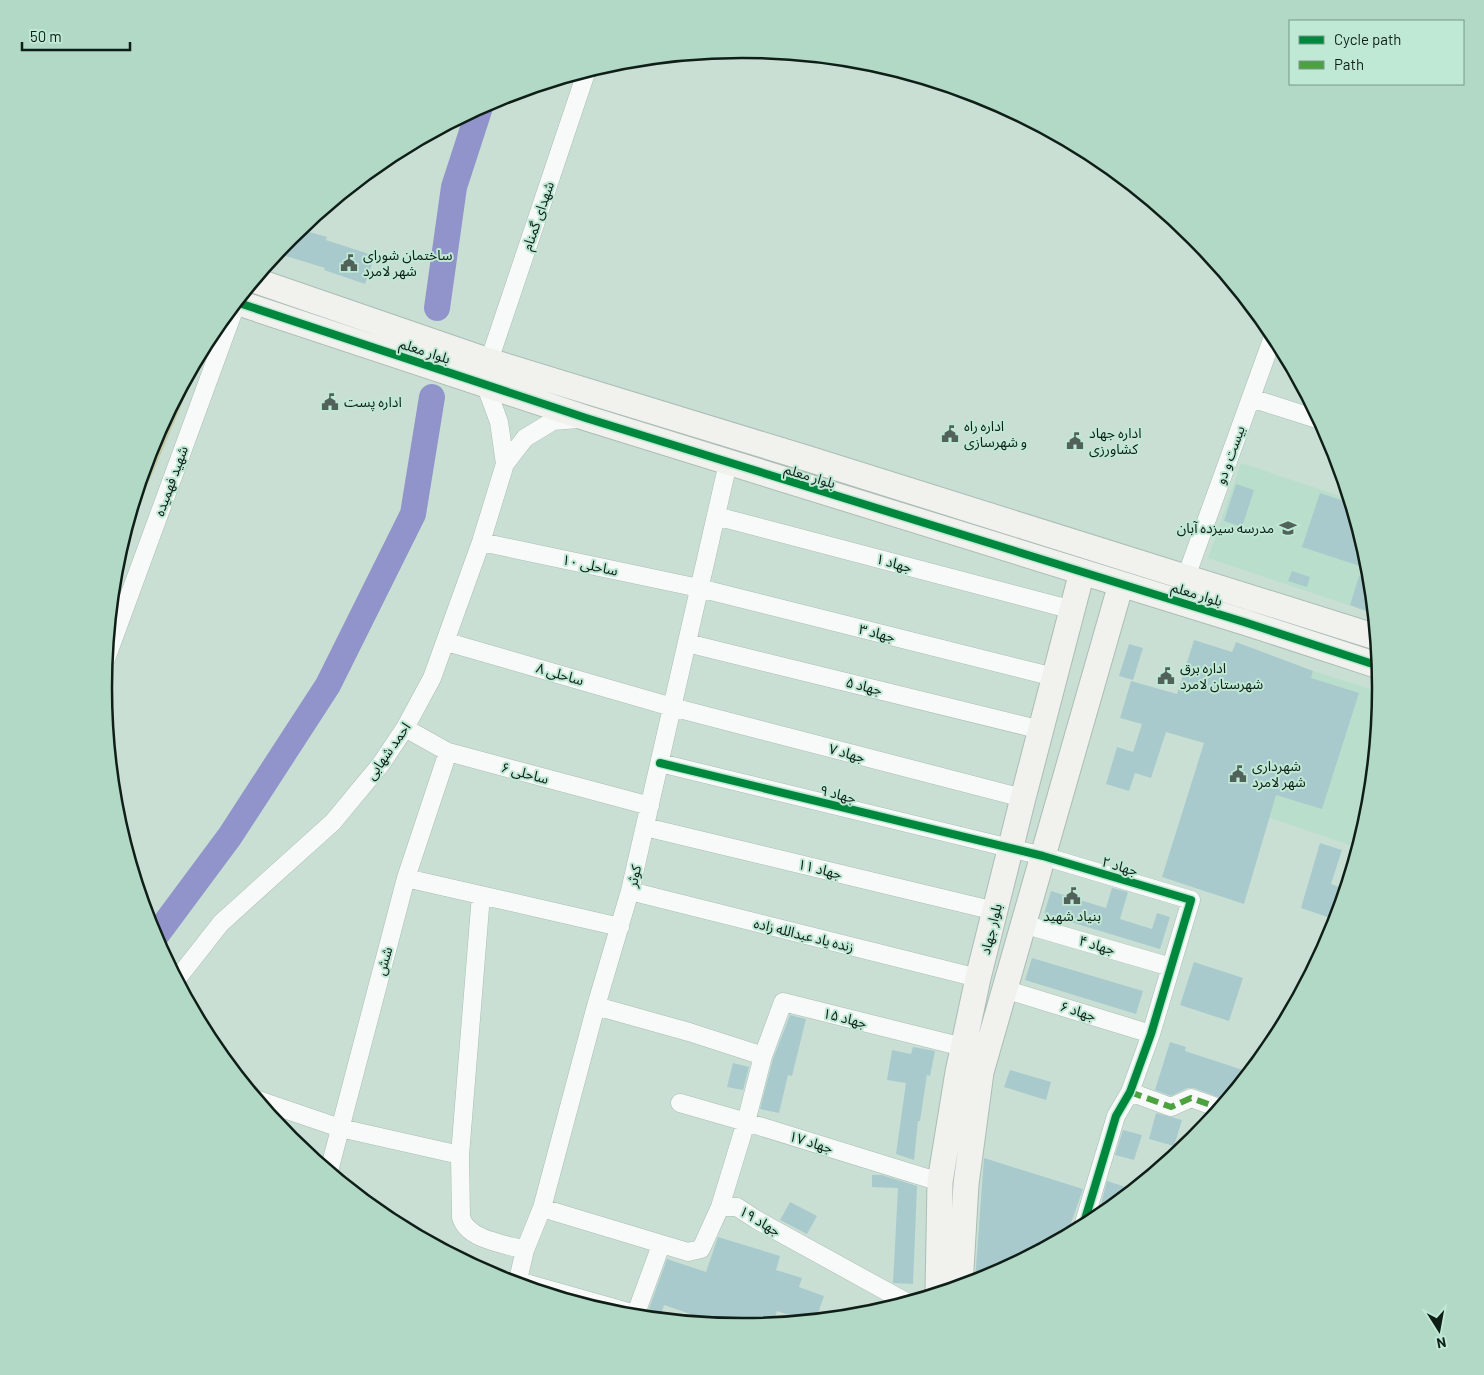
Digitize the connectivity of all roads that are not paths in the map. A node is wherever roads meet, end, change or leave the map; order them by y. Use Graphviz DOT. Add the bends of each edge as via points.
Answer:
graph roads {
  1 [pos="584,78"];
  2 [pos="260,282"];
  3 [pos="242,304"];
  4 [pos="229,323"];
  5 [pos="1270,344"];
  6 [pos="487,373"];
  7 [pos="1251,398"];
  8 [pos="1311,417"];
  9 [pos="586,418"];
  10 [pos="728,463"];
  11 [pos="505,464"];
  12 [pos="879,480"];
  13 [pos="871,508"];
  14 [pos="716,516"];
  15 [pos="481,542"];
  16 [pos="1082,572"];
  17 [pos="1186,577"];
  18 [pos="1121,584"];
  19 [pos="699,588"];
  20 [pos="1071,617"];
  21 [pos="1106,634"];
  22 [pos="1370,636"];
  23 [pos="114,637"];
  24 [pos="447,642"];
  25 [pos="687,643"];
  26 [pos="1371,664"];
  27 [pos="1054,677"];
  28 [pos="672,707"];
  29 [pos="405,728"];
  30 [pos="1041,730"];
  31 [pos="448,752"];
  32 [pos="660,763"];
  33 [pos="1022,798"];
  34 [pos="650,806"];
  35 [pos="645,827"];
  36 [pos="1010,849"];
  37 [pos="1042,856"];
  38 [pos="406,878"];
  39 [pos="630,892"];
  40 [pos="481,895"];
  41 [pos="995,911"];
  42 [pos="1023,924"];
  43 [pos="620,927"];
  44 [pos="1171,966"];
  45 [pos="181,974"];
  46 [pos="978,978"];
  47 [pos="1004,989"];
  48 [pos="596,1006"];
  49 [pos="1152,1034"];
  50 [pos="963,1047"];
  51 [pos="763,1056"];
  52 [pos="1130,1092"];
  53 [pos="680,1103"];
  54 [pos="269,1104"];
  55 [pos="1213,1106"];
  56 [pos="746,1122"];
  57 [pos="340,1128"];
  58 [pos="460,1154"];
  59 [pos="331,1164"];
  60 [pos="940,1182"];
  61 [pos="720,1207"];
  62 [pos="542,1208"];
  63 [pos="1086,1214"];
  64 [pos="662,1245"];
  65 [pos="525,1250"];
  66 [pos="518,1276"];
  67 [pos="960,1278"];
  68 [pos="938,1286"];
  69 [pos="898,1298"];
  70 [pos="638,1308"];
  1 -- 6 [label="street, شهدای گمنام"];
  2 -- 6 [label="street, بلوار معلم"];
  3 -- 6 [label="street, بلوار معلم"];
  4 -- 23 [label="street, شهید فهمیده"];
  5 -- 7 [label="street, بیست و دو"];
  6 -- 9 [label="street, بلوار معلم"];
  6 -- 11 [label="street, احمد شهابی"];
  6 -- 12 [label="street, بلوار معلم"];
  7 -- 8 [label="street"];
  7 -- 17 [label="street, بیست و دو"];
  9 -- 10 [label="street, بلوار معلم"];
  9 -- 11 [label="street, احمد شهابی" via="553,421 524,438"];
  10 -- 13 [label="street, بلوار معلم"];
  10 -- 14 [label="street, کوثر"];
  11 -- 15 [label="street, احمد شهابی"];
  12 -- 13 [label="street"];
  12 -- 17 [label="street, بلوار معلم"];
  13 -- 16 [label="street, بلوار معلم"];
  14 -- 19 [label="street, کوثر"];
  14 -- 20 [label="street, جهاد ۱"];
  15 -- 19 [label="street, ساحلی ۱۰"];
  15 -- 24 [label="street, احمد شهابی"];
  16 -- 18 [label="street, بلوار معلم"];
  16 -- 20 [label="street, بلوار جهاد"];
  17 -- 22 [label="street, بلوار معلم"];
  18 -- 21 [label="street, بلوار جهاد"];
  18 -- 26 [label="street, بلوار معلم"];
  19 -- 25 [label="street, کوثر"];
  19 -- 27 [label="street, جهاد ۳"];
  20 -- 21 [label="street" via="1096,617"];
  20 -- 27 [label="street, بلوار جهاد"];
  21 -- 37 [label="street, بلوار جهاد"];
  24 -- 28 [label="street, ساحلی ۸"];
  24 -- 29 [label="street, احمد شهابی"];
  25 -- 28 [label="street, کوثر"];
  25 -- 30 [label="street, جهاد ۵"];
  27 -- 30 [label="street, بلوار جهاد"];
  28 -- 32 [label="street, کوثر"];
  28 -- 33 [label="street, جهاد ۷"];
  29 -- 31 [label="street, ساحلی ۶"];
  29 -- 45 [label="street, احمد شهابی" via="381,764 333,822 221,923"];
  30 -- 33 [label="street, بلوار جهاد"];
  31 -- 34 [label="street, ساحلی ۶"];
  31 -- 38 [label="street, شش"];
  32 -- 34 [label="street, کوثر"];
  32 -- 36 [label="street, جهاد ۹"];
  33 -- 36 [label="street, بلوار جهاد"];
  34 -- 35 [label="street, کوثر"];
  35 -- 39 [label="street, کوثر"];
  35 -- 41 [label="street, جهاد ۱۱"];
  36 -- 37 [label="street, جهاد ۹"];
  36 -- 41 [label="street, بلوار جهاد"];
  37 -- 42 [label="street, بلوار جهاد"];
  37 -- 44 [label="street, جهاد ۲" via="1191,900"];
  38 -- 40 [label="street"];
  38 -- 57 [label="street, شش"];
  39 -- 43 [label="street, کوثر"];
  39 -- 46 [label="street, زنده یاد عبدالله زاده"];
  40 -- 43 [label="street"];
  40 -- 58 [label="street"];
  41 -- 46 [label="street, بلوار جهاد"];
  42 -- 44 [label="street, جهاد ۴"];
  42 -- 47 [label="street, بلوار جهاد"];
  43 -- 48 [label="street, کوثر"];
  44 -- 49 [label="street"];
  46 -- 50 [label="street, بلوار جهاد"];
  47 -- 49 [label="street, جهاد ۶"];
  47 -- 67 [label="street, بلوار جهاد" via="980,1081 966,1184"];
  48 -- 51 [label="street"];
  48 -- 62 [label="street, کوثر"];
  49 -- 52 [label="street"];
  50 -- 51 [label="street, جهاد ۱۵" via="783,1002"];
  50 -- 60 [label="street, بلوار جهاد"];
  51 -- 56 [label="street"];
  52 -- 55 [label="street" via="1171,1106 1190,1098"];
  52 -- 63 [label="street" via="1116,1116"];
  53 -- 56 [label="street, جهاد ۱۷"];
  54 -- 57 [label="street"];
  56 -- 60 [label="street, جهاد ۱۷"];
  56 -- 61 [label="street"];
  57 -- 58 [label="street"];
  57 -- 59 [label="street, شش"];
  58 -- 65 [label="street" via="463,1226 472,1233"];
  60 -- 68 [label="street, بلوار جهاد"];
  61 -- 64 [label="street, جهاد ۱۹" via="701,1249 688,1252"];
  61 -- 69 [label="street, جهاد ۱۹" via="737,1207"];
  62 -- 64 [label="street, جهاد ۱۹"];
  62 -- 65 [label="street, کوثر"];
  64 -- 70 [label="street"];
  65 -- 66 [label="street, کوثر"];
}
